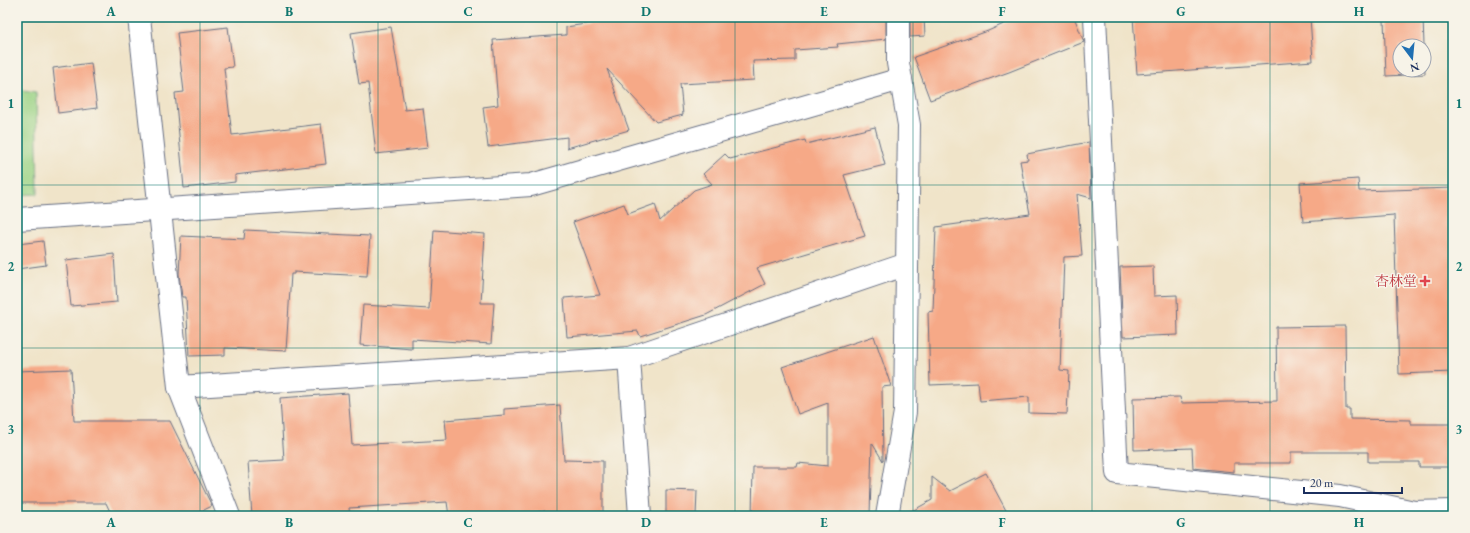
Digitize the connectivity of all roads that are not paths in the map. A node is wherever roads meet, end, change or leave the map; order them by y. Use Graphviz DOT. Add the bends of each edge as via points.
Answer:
graph roads {
  1 [pos="139,17"];
  2 [pos="898,17"];
  3 [pos="1095,17"];
  4 [pos="901,79"];
  5 [pos="160,210"];
  6 [pos="17,219"];
  7 [pos="907,264"];
  8 [pos="629,358"];
  9 [pos="179,387"];
  10 [pos="1453,511"];
  11 [pos="229,516"];
  12 [pos="640,516"];
  13 [pos="887,516"];
  1 -- 5 [label="street"];
  2 -- 4 [label="street" via="898,63"];
  3 -- 10 [label="street" via="1117,473 1340,496 1414,512"];
  4 -- 5 [label="street" via="531,185"];
  4 -- 7 [label="street" via="909,125"];
  5 -- 6 [label="street"];
  5 -- 9 [label="street"];
  7 -- 8 [label="street"];
  7 -- 13 [label="street" via="905,412"];
  8 -- 9 [label="street"];
  8 -- 12 [label="street"];
  9 -- 11 [label="street"];
}
